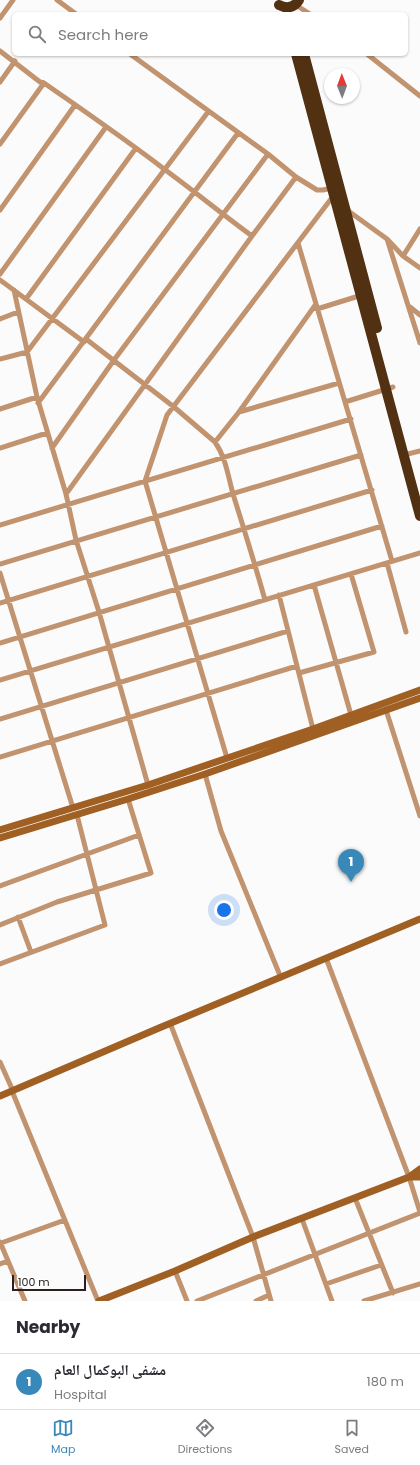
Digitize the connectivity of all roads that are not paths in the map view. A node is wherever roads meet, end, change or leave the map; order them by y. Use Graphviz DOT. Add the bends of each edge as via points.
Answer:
graph roads {
  1 [pos="13,0"];
  2 [pos="57,0"];
  3 [pos="299,5"];
  4 [pos="280,6"];
  5 [pos="73,12"];
  6 [pos="308,12"];
  7 [pos="0,18"];
  8 [pos="0,51"];
  9 [pos="133,56"];
  10 [pos="297,56"];
  11 [pos="304,56"];
  12 [pos="370,56"];
  13 [pos="15,61"];
  14 [pos="0,82"];
  15 [pos="44,83"];
  16 [pos="420,96"];
  17 [pos="75,105"];
  18 [pos="208,112"];
  19 [pos="106,127"];
  20 [pos="238,133"];
  21 [pos="0,144"];
  22 [pos="136,148"];
  23 [pos="268,154"];
  24 [pos="165,169"];
  25 [pos="296,177"];
  26 [pos="337,190"];
  27 [pos="194,192"];
  28 [pos="0,210"];
  29 [pos="342,210"];
  30 [pos="222,215"];
  31 [pos="420,229"];
  32 [pos="252,236"];
  33 [pos="388,238"];
  34 [pos="298,243"];
  35 [pos="403,256"];
  36 [pos="420,268"];
  37 [pos="0,274"];
  38 [pos="0,280"];
  39 [pos="14,290"];
  40 [pos="364,295"];
  41 [pos="26,299"];
  42 [pos="316,306"];
  43 [pos="409,307"];
  44 [pos="18,312"];
  45 [pos="420,315"];
  46 [pos="0,319"];
  47 [pos="52,319"];
  48 [pos="85,340"];
  49 [pos="420,343"];
  50 [pos="27,352"];
  51 [pos="0,359"];
  52 [pos="114,360"];
  53 [pos="339,383"];
  54 [pos="145,384"];
  55 [pos="389,388"];
  56 [pos="37,397"];
  57 [pos="345,402"];
  58 [pos="38,403"];
  59 [pos="174,406"];
  60 [pos="0,409"];
  61 [pos="239,412"];
  62 [pos="350,419"];
  63 [pos="47,433"];
  64 [pos="215,442"];
  65 [pos="0,448"];
  66 [pos="52,448"];
  67 [pos="411,453"];
  68 [pos="361,455"];
  69 [pos="223,456"];
  70 [pos="145,481"];
  71 [pos="372,490"];
  72 [pos="420,491"];
  73 [pos="66,494"];
  74 [pos="233,494"];
  75 [pos="69,504"];
  76 [pos="156,516"];
  77 [pos="420,516"];
  78 [pos="0,525"];
  79 [pos="382,526"];
  80 [pos="245,529"];
  81 [pos="76,540"];
  82 [pos="166,553"];
  83 [pos="420,553"];
  84 [pos="390,562"];
  85 [pos="0,564"];
  86 [pos="256,565"];
  87 [pos="0,573"];
  88 [pos="351,574"];
  89 [pos="88,576"];
  90 [pos="314,584"];
  91 [pos="177,589"];
  92 [pos="279,595"];
  93 [pos="265,600"];
  94 [pos="8,601"];
  95 [pos="0,603"];
  96 [pos="99,612"];
  97 [pos="187,623"];
  98 [pos="288,631"];
  99 [pos="406,632"];
  100 [pos="20,637"];
  101 [pos="0,643"];
  102 [pos="109,647"];
  103 [pos="198,659"];
  104 [pos="335,663"];
  105 [pos="297,666"];
  106 [pos="30,671"];
  107 [pos="299,673"];
  108 [pos="0,680"];
  109 [pos="119,683"];
  110 [pos="420,690"];
  111 [pos="208,694"];
  112 [pos="420,698"];
  113 [pos="40,706"];
  114 [pos="386,710"];
  115 [pos="351,715"];
  116 [pos="129,718"];
  117 [pos="0,719"];
  118 [pos="312,729"];
  119 [pos="51,742"];
  120 [pos="0,757"];
  121 [pos="227,758"];
  122 [pos="205,774"];
  123 [pos="148,785"];
  124 [pos="128,799"];
  125 [pos="73,808"];
  126 [pos="77,815"];
  127 [pos="420,816"];
  128 [pos="0,830"];
  129 [pos="139,835"];
  130 [pos="0,838"];
  131 [pos="87,854"];
  132 [pos="0,886"];
  133 [pos="96,890"];
  134 [pos="18,918"];
  135 [pos="420,919"];
  136 [pos="0,924"];
  137 [pos="31,952"];
  138 [pos="326,958"];
  139 [pos="0,964"];
  140 [pos="281,978"];
  141 [pos="170,1023"];
  142 [pos="0,1062"];
  143 [pos="12,1091"];
  144 [pos="0,1096"];
  145 [pos="420,1169"];
  146 [pos="409,1177"];
  147 [pos="420,1177"];
  148 [pos="355,1198"];
  149 [pos="420,1213"];
  150 [pos="302,1219"];
  151 [pos="65,1220"];
  152 [pos="369,1233"];
  153 [pos="253,1237"];
  154 [pos="0,1242"];
  155 [pos="315,1254"];
  156 [pos="8,1261"];
  157 [pos="0,1264"];
  158 [pos="382,1265"];
  159 [pos="175,1271"];
  160 [pos="264,1275"];
  161 [pos="326,1284"];
  162 [pos="420,1284"];
  163 [pos="393,1293"];
  164 [pos="269,1295"];
  165 [pos="372,1300"];
  166 [pos="25,1301"];
  167 [pos="98,1301"];
  168 [pos="186,1301"];
  169 [pos="197,1301"];
  170 [pos="256,1301"];
  171 [pos="271,1301"];
  172 [pos="332,1301"];
  173 [pos="364,1301"];
  1 -- 7 [label="street"];
  2 -- 5 [label="street"];
  3 -- 4 [label="highway"];
  3 -- 6 [label="street"];
  8 -- 13 [label="street"];
  9 -- 18 [label="street"];
  10 -- 26 [label="highway"];
  11 -- 26 [label="highway"];
  12 -- 16 [label="street"];
  13 -- 14 [label="street"];
  13 -- 15 [label="street"];
  15 -- 17 [label="street"];
  15 -- 21 [label="street"];
  17 -- 19 [label="street"];
  17 -- 28 [label="street"];
  18 -- 20 [label="street"];
  18 -- 24 [label="street"];
  19 -- 22 [label="street"];
  19 -- 37 [label="street"];
  20 -- 23 [label="street"];
  20 -- 27 [label="street"];
  22 -- 24 [label="street"];
  22 -- 41 [label="street"];
  23 -- 25 [label="street"];
  23 -- 30 [label="street"];
  24 -- 27 [label="street"];
  24 -- 47 [label="street"];
  25 -- 26 [label="street" via="317,190"];
  25 -- 32 [label="street"];
  26 -- 29 [label="highway"];
  26 -- 34 [label="street"];
  27 -- 30 [label="street"];
  27 -- 48 [label="street"];
  29 -- 33 [label="street"];
  29 -- 40 [label="highway"];
  30 -- 32 [label="street"];
  30 -- 52 [label="street"];
  31 -- 35 [label="street"];
  32 -- 54 [label="street"];
  33 -- 35 [label="street"];
  33 -- 43 [label="street"];
  34 -- 42 [label="street"];
  34 -- 59 [label="street"];
  35 -- 36 [label="street"];
  38 -- 39 [label="street"];
  39 -- 41 [label="street"];
  39 -- 44 [label="street"];
  40 -- 42 [label="street"];
  40 -- 55 [label="highway"];
  41 -- 47 [label="street"];
  42 -- 53 [label="street"];
  42 -- 61 [label="street"];
  43 -- 45 [label="street"];
  43 -- 49 [label="street"];
  44 -- 46 [label="street"];
  44 -- 50 [label="street"];
  47 -- 48 [label="street"];
  47 -- 50 [label="street"];
  48 -- 52 [label="street"];
  48 -- 58 [label="street"];
  50 -- 51 [label="street"];
  50 -- 56 [label="street"];
  52 -- 54 [label="street"];
  52 -- 66 [label="street"];
  53 -- 57 [label="street"];
  53 -- 61 [label="street"];
  54 -- 59 [label="street"];
  54 -- 73 [label="street"];
  55 -- 57 [label="street"];
  55 -- 67 [label="highway"];
  56 -- 58 [label="street"];
  56 -- 60 [label="street"];
  57 -- 62 [label="street"];
  58 -- 63 [label="street"];
  59 -- 64 [label="street"];
  59 -- 70 [label="street" via="167,415"];
  61 -- 64 [label="street"];
  62 -- 68 [label="street"];
  62 -- 69 [label="street"];
  63 -- 65 [label="street"];
  63 -- 66 [label="street"];
  64 -- 69 [label="street"];
  66 -- 73 [label="street"];
  67 -- 72 [label="highway"];
  67 -- 77 [label="highway"];
  68 -- 71 [label="street"];
  68 -- 74 [label="street"];
  69 -- 70 [label="street"];
  69 -- 74 [label="street"];
  70 -- 75 [label="street"];
  70 -- 76 [label="street"];
  71 -- 79 [label="street"];
  71 -- 80 [label="street"];
  73 -- 75 [label="street"];
  74 -- 76 [label="street"];
  74 -- 80 [label="street"];
  75 -- 78 [label="street"];
  75 -- 81 [label="street"];
  76 -- 81 [label="street"];
  76 -- 82 [label="street"];
  79 -- 84 [label="street"];
  79 -- 86 [label="street"];
  80 -- 82 [label="street"];
  80 -- 86 [label="street"];
  81 -- 85 [label="street"];
  81 -- 89 [label="street"];
  82 -- 89 [label="street"];
  82 -- 91 [label="street"];
  83 -- 84 [label="street"];
  84 -- 88 [label="street"];
  84 -- 99 [label="street"];
  86 -- 91 [label="street"];
  86 -- 93 [label="street"];
  87 -- 94 [label="street"];
  88 -- 90 [label="street"];
  88 -- 104 [label="street" via="374,652"];
  89 -- 94 [label="street"];
  89 -- 96 [label="street"];
  90 -- 92 [label="street"];
  90 -- 104 [label="street"];
  91 -- 96 [label="street"];
  91 -- 97 [label="street"];
  92 -- 93 [label="street"];
  92 -- 98 [label="street"];
  93 -- 97 [label="street"];
  94 -- 95 [label="street"];
  94 -- 100 [label="street"];
  96 -- 100 [label="street"];
  96 -- 102 [label="street"];
  97 -- 102 [label="street"];
  97 -- 103 [label="street"];
  98 -- 103 [label="street"];
  98 -- 105 [label="street"];
  100 -- 101 [label="street"];
  100 -- 106 [label="street"];
  102 -- 106 [label="street"];
  102 -- 109 [label="street"];
  103 -- 109 [label="street"];
  103 -- 111 [label="street"];
  104 -- 107 [label="street"];
  104 -- 115 [label="street"];
  105 -- 107 [label="street"];
  105 -- 111 [label="street"];
  106 -- 108 [label="street"];
  106 -- 113 [label="street"];
  107 -- 118 [label="street"];
  109 -- 113 [label="street"];
  109 -- 116 [label="street"];
  110 -- 115 [label="street"];
  111 -- 116 [label="street"];
  111 -- 121 [label="street"];
  112 -- 114 [label="street"];
  113 -- 117 [label="street"];
  113 -- 119 [label="street"];
  114 -- 122 [label="street"];
  114 -- 127 [label="street"];
  115 -- 118 [label="street"];
  116 -- 119 [label="street"];
  116 -- 123 [label="street"];
  118 -- 121 [label="street"];
  119 -- 120 [label="street"];
  119 -- 125 [label="street"];
  121 -- 123 [label="street"];
  122 -- 124 [label="street"];
  122 -- 140 [label="street" via="221,830"];
  123 -- 125 [label="street"];
  124 -- 126 [label="street"];
  124 -- 129 [label="street"];
  125 -- 128 [label="street"];
  126 -- 130 [label="street"];
  126 -- 131 [label="street"];
  129 -- 131 [label="street"];
  129 -- 133 [label="street" via="151,873"];
  131 -- 132 [label="street"];
  131 -- 133 [label="street"];
  133 -- 134 [label="street"];
  133 -- 137 [label="street" via="105,925"];
  134 -- 136 [label="street"];
  134 -- 137 [label="street"];
  135 -- 138 [label="street"];
  137 -- 139 [label="street"];
  138 -- 140 [label="street"];
  138 -- 146 [label="street"];
  140 -- 141 [label="street"];
  141 -- 143 [label="street"];
  141 -- 153 [label="street"];
  142 -- 143 [label="street"];
  143 -- 144 [label="street"];
  143 -- 151 [label="street"];
  145 -- 146 [label="street"];
  146 -- 147 [label="street"];
  146 -- 148 [label="street"];
  146 -- 149 [label="street"];
  148 -- 150 [label="street"];
  148 -- 152 [label="street"];
  149 -- 152 [label="street"];
  150 -- 153 [label="street"];
  150 -- 155 [label="street"];
  151 -- 154 [label="street"];
  151 -- 167 [label="street"];
  152 -- 155 [label="street"];
  152 -- 158 [label="street"];
  153 -- 159 [label="street"];
  153 -- 160 [label="street"];
  154 -- 156 [label="street"];
  155 -- 160 [label="street"];
  155 -- 161 [label="street"];
  156 -- 157 [label="street"];
  156 -- 166 [label="street"];
  158 -- 161 [label="street"];
  158 -- 163 [label="street"];
  159 -- 167 [label="street"];
  159 -- 168 [label="street"];
  160 -- 164 [label="street"];
  160 -- 169 [label="street"];
  161 -- 172 [label="street"];
  162 -- 163 [label="street"];
  163 -- 165 [label="street"];
  164 -- 170 [label="street"];
  164 -- 171 [label="street"];
  165 -- 173 [label="street"];
}
